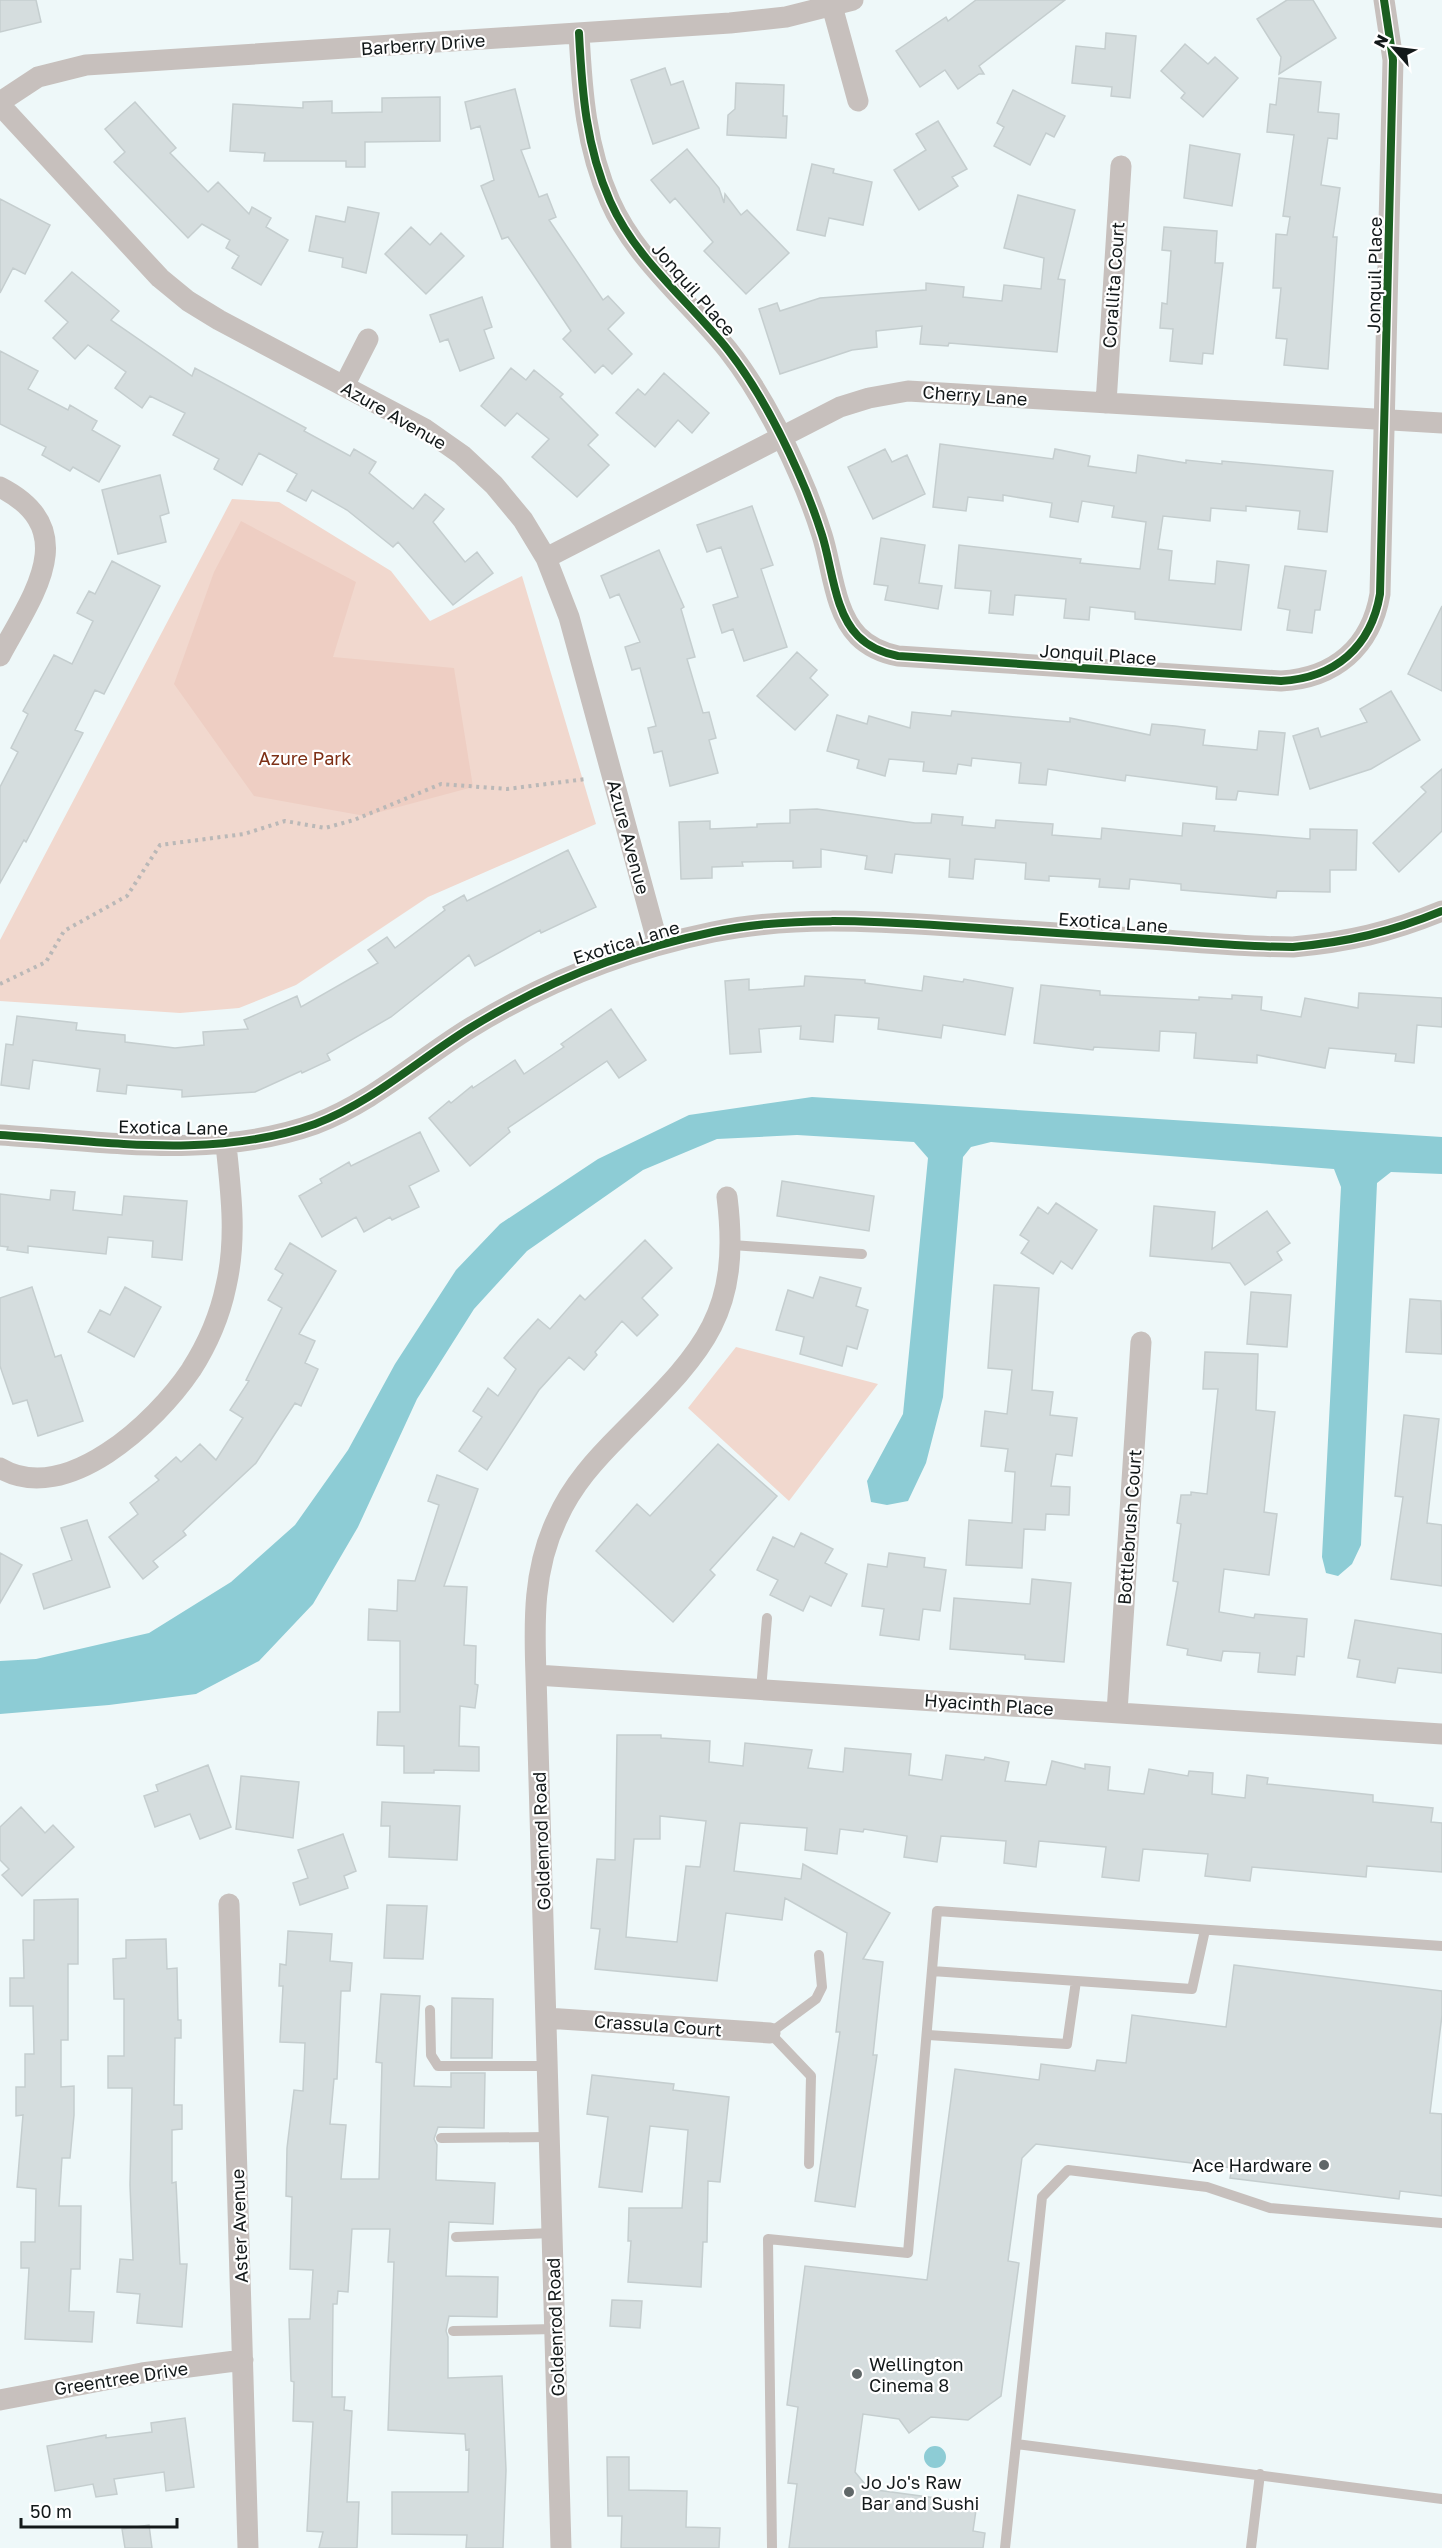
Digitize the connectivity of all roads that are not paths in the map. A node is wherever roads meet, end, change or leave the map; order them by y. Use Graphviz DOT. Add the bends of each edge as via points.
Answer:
graph roads {
  1 [pos="853,0"];
  2 [pos="1384,0"];
  3 [pos="832,6"];
  4 [pos="579,33"];
  5 [pos="858,101"];
  6 [pos="0,103"];
  7 [pos="1121,166"];
  8 [pos="368,339"];
  9 [pos="344,386"];
  10 [pos="1106,404"];
  11 [pos="1386,422"];
  12 [pos="1442,423"];
  13 [pos="782,436"];
  14 [pos="0,487"];
  15 [pos="546,558"];
  16 [pos="0,656"];
  17 [pos="1442,911"];
  18 [pos="658,944"];
  19 [pos="0,1135"];
  20 [pos="226,1144"];
  21 [pos="727,1197"];
  22 [pos="732,1245"];
  23 [pos="862,1254"];
  24 [pos="1141,1342"];
  25 [pos="0,1468"];
  26 [pos="767,1618"];
  27 [pos="536,1675"];
  28 [pos="761,1690"];
  29 [pos="1117,1712"];
  30 [pos="1442,1734"];
  31 [pos="229,1904"];
  32 [pos="1205,1929"];
  33 [pos="1442,1946"];
  34 [pos="819,1955"];
  35 [pos="932,1971"];
  36 [pos="1076,1981"];
  37 [pos="430,2010"];
  38 [pos="546,2018"];
  39 [pos="771,2033"];
  40 [pos="928,2035"];
  41 [pos="548,2066"];
  42 [pos="549,2137"];
  43 [pos="441,2138"];
  44 [pos="810,2164"];
  45 [pos="1442,2223"];
  46 [pos="552,2234"];
  47 [pos="456,2237"];
  48 [pos="555,2329"];
  49 [pos="453,2331"];
  50 [pos="243,2360"];
  51 [pos="0,2400"];
  52 [pos="1016,2444"];
  53 [pos="1260,2475"];
  54 [pos="1442,2499"];
  55 [pos="248,2548"];
  56 [pos="561,2548"];
  57 [pos="772,2548"];
  58 [pos="1005,2548"];
  59 [pos="1251,2548"];
  1 -- 3 [label="street, Barberry Drive"];
  2 -- 11 [label="street, Jonquil Place" via="1394,60"];
  3 -- 4 [label="street, Barberry Drive" via="786,17 730,23"];
  3 -- 5 [label="street"];
  4 -- 6 [label="street, Barberry Drive" via="86,65 38,77"];
  4 -- 13 [label="street, Jonquil Place" via="587,133 611,204 653,266 729,351"];
  6 -- 9 [label="street, Azure Avenue" via="147,264 188,301"];
  7 -- 10 [label="street, Corallita Court"];
  8 -- 9 [label="street"];
  9 -- 15 [label="street, Azure Avenue" via="425,429 462,455 516,511"];
  10 -- 11 [label="street, Cherry Lane"];
  10 -- 13 [label="street, Cherry Lane" via="908,391 840,407"];
  11 -- 12 [label="street, Cherry Lane"];
  11 -- 13 [label="street, Jonquil Place" via="1380,594 1372,625 1342,663 1313,677 1281,681 883,653 869,645 848,622 816,516"];
  13 -- 15 [label="street, Cherry Lane"];
  14 -- 16 [label="street" via="31,508 40,521 46,551 39,581"];
  15 -- 18 [label="street, Azure Avenue" via="569,617"];
  17 -- 18 [label="street, Exotica Lane" via="1386,933 1340,943 1293,947 831,921 774,923"];
  18 -- 20 [label="street, Exotica Lane" via="570,975 516,1001 384,1088 316,1123 272,1137"];
  19 -- 20 [label="street, Exotica Lane" via="186,1146"];
  20 -- 25 [label="street" via="233,1214 232,1250 216,1320 192,1369 145,1424 86,1465 39,1480 15,1476"];
  21 -- 22 [label="street, Goldenrod Road"];
  22 -- 23 [label="lane"];
  22 -- 27 [label="street, Goldenrod Road" via="728,1283 705,1340 688,1366 594,1462 556,1519 537,1585"];
  24 -- 29 [label="street, Bottlebrush Court"];
  26 -- 28 [label="lane"];
  27 -- 28 [label="street, Hyacinth Place"];
  27 -- 38 [label="street, Goldenrod Road"];
  28 -- 29 [label="street, Hyacinth Place"];
  29 -- 30 [label="street, Hyacinth Place"];
  31 -- 50 [label="street, Aster Avenue"];
  32 -- 33 [label="lane"];
  32 -- 35 [label="lane" via="937,1911"];
  32 -- 36 [label="lane" via="1191,1989"];
  34 -- 39 [label="lane" via="822,1987 816,1999"];
  35 -- 36 [label="lane"];
  35 -- 40 [label="lane"];
  36 -- 40 [label="lane" via="1067,2044"];
  37 -- 41 [label="lane" via="430,2055 438,2066"];
  38 -- 39 [label="street, Crassula Court"];
  38 -- 41 [label="street, Goldenrod Road"];
  39 -- 44 [label="lane" via="811,2076"];
  40 -- 57 [label="lane" via="909,2253 768,2239"];
  41 -- 42 [label="street, Goldenrod Road"];
  42 -- 43 [label="lane"];
  42 -- 46 [label="street, Goldenrod Road"];
  45 -- 52 [label="lane" via="1270,2208 1207,2187 1068,2170 1042,2197"];
  46 -- 47 [label="lane"];
  46 -- 48 [label="street, Goldenrod Road"];
  48 -- 49 [label="lane"];
  48 -- 56 [label="street, Goldenrod Road"];
  50 -- 51 [label="street, Greentree Drive" via="142,2373"];
  50 -- 55 [label="street, Aster Avenue"];
  52 -- 53 [label="lane"];
  52 -- 58 [label="lane"];
  53 -- 54 [label="lane"];
  53 -- 59 [label="lane"];
}
